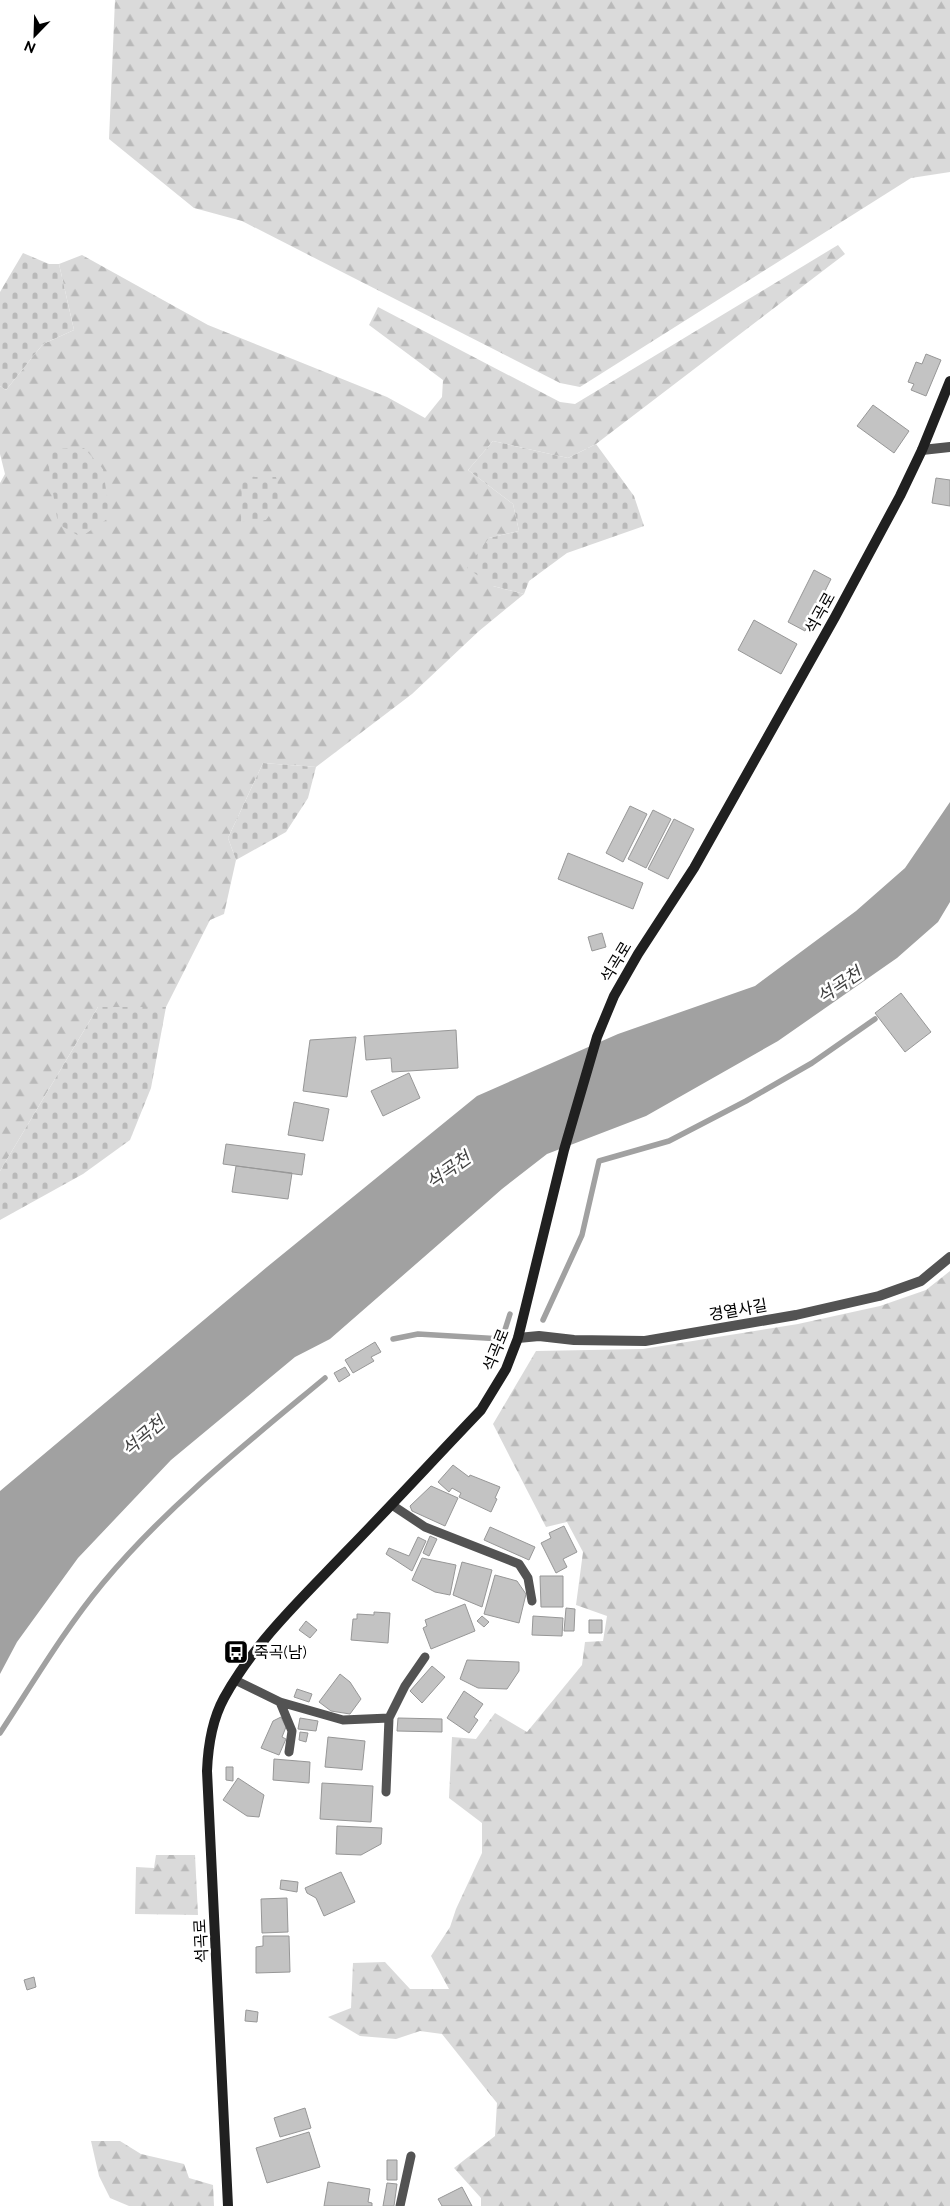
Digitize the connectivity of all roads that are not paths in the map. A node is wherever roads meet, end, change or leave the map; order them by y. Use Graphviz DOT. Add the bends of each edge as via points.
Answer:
graph roads {
  1 [pos="950,381"];
  2 [pos="950,447"];
  3 [pos="922,450"];
  4 [pos="950,1257"];
  5 [pos="518,1338"];
  6 [pos="392,1505"];
  7 [pos="532,1601"];
  8 [pos="425,1658"];
  9 [pos="236,1680"];
  10 [pos="280,1702"];
  11 [pos="389,1718"];
  12 [pos="289,1752"];
  13 [pos="386,1792"];
  14 [pos="411,2156"];
  15 [pos="228,2206"];
  16 [pos="400,2206"];
  1 -- 3 [label="street, 석곡로"];
  2 -- 3 [label="street"];
  3 -- 5 [label="street, 석곡로" via="835,617 694,868 614,996 597,1037 564,1150"];
  4 -- 5 [label="street, 경열사길" via="921,1281 879,1296 796,1315 645,1341"];
  5 -- 6 [label="street, 석곡로" via="506,1369 481,1410"];
  6 -- 7 [label="lane" via="425,1527 519,1564 528,1578"];
  6 -- 9 [label="street, 석곡로" via="247,1659"];
  8 -- 11 [label="lane" via="405,1686"];
  9 -- 10 [label="lane"];
  9 -- 15 [label="street, 석곡로" via="223,1699 215,1722 208,1749 207,1771"];
  10 -- 11 [label="lane" via="343,1720"];
  10 -- 12 [label="lane" via="292,1731"];
  11 -- 13 [label="lane"];
  14 -- 16 [label="lane"];
}
